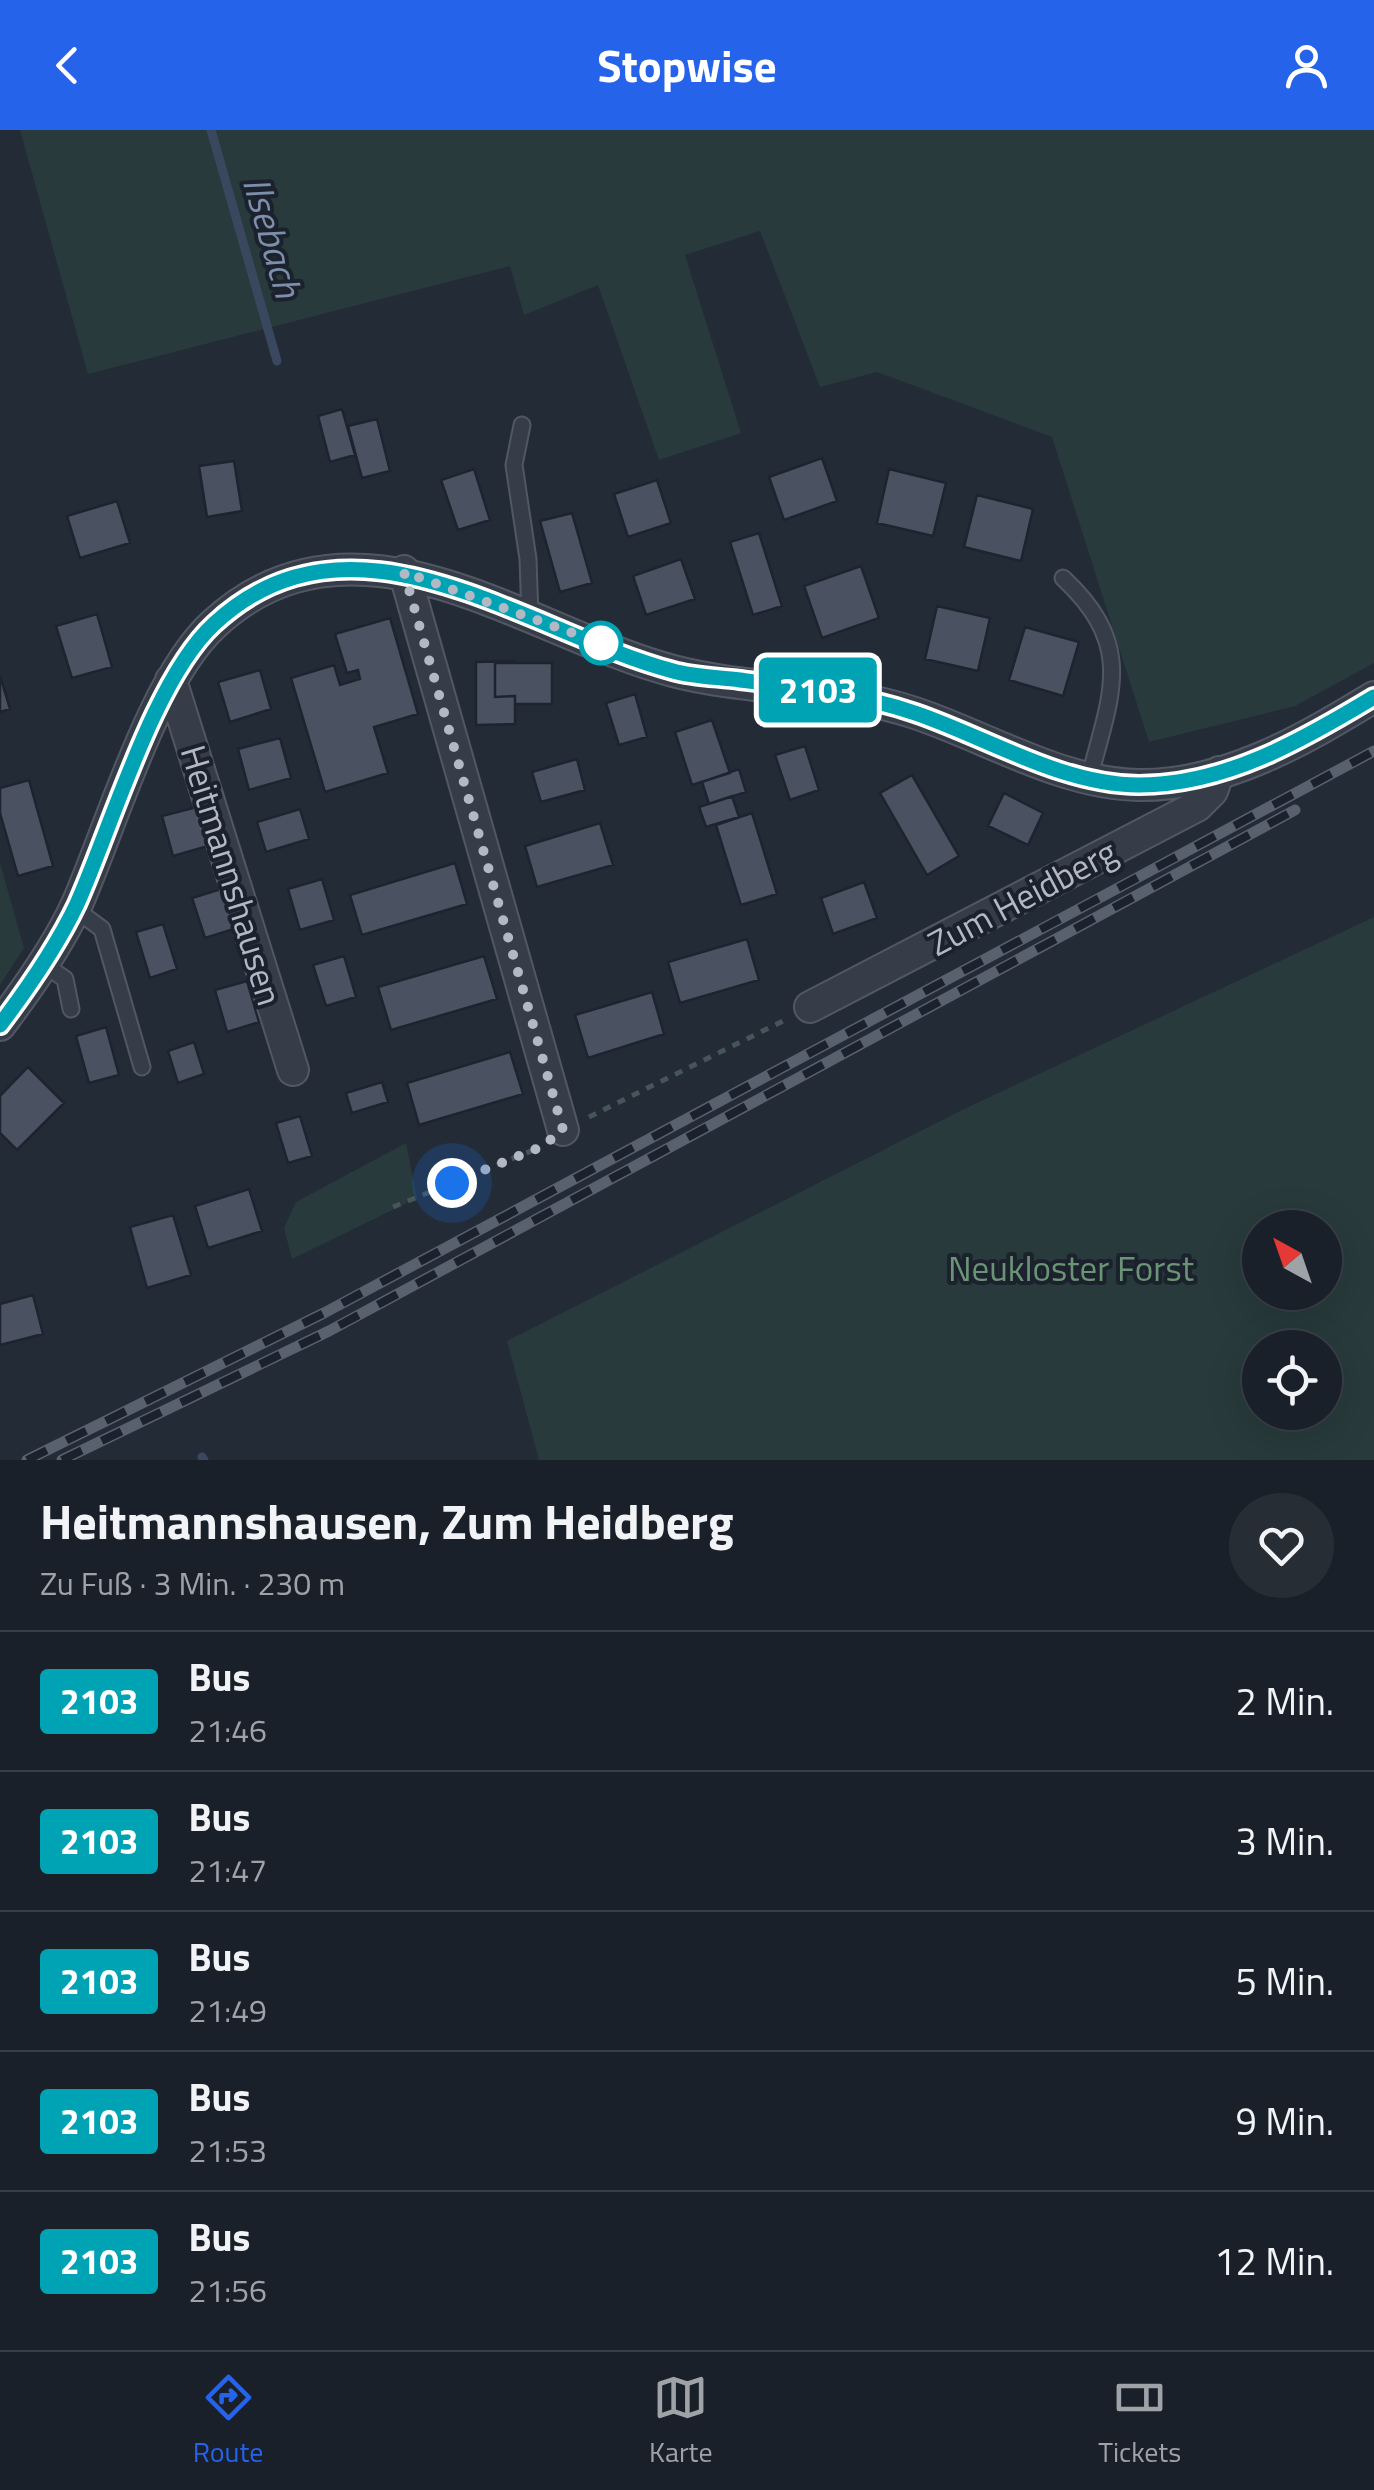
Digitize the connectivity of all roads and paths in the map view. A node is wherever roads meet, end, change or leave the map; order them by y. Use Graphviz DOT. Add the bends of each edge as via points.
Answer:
graph roads {
  1 [pos="522,425"];
  2 [pos="404,572"];
  3 [pos="1063,578"];
  4 [pos="530,616"];
  5 [pos="171,680"];
  6 [pos="1374,697"];
  7 [pos="1219,772"];
  8 [pos="1089,779"];
  9 [pos="74,908"];
  10 [pos="42,962"];
  11 [pos="810,1008"];
  12 [pos="71,1009"];
  13 [pos="0,1025"];
  14 [pos="142,1067"];
  15 [pos="293,1070"];
  16 [pos="563,1130"];
  17 [pos="393,1207"];
  1 -- 4 [label="lane" via="514,465"];
  2 -- 4 [label="street, Heitmannshausen"];
  2 -- 5 [label="street, Heitmannshausen" via="340,568 269,586 213,624"];
  2 -- 16 [label="street"];
  3 -- 8 [label="lane" via="1094,607 1113,661 1114,682"];
  4 -- 8 [label="street, Heitmannshausen" via="673,671 816,690 911,712"];
  5 -- 9 [label="street, Heitmannshausen"];
  5 -- 15 [label="street, Heitmannshausen"];
  6 -- 7 [label="street, Heitmannshausen" via="1290,745"];
  7 -- 8 [label="street, Heitmannshausen" via="1147,785"];
  7 -- 11 [label="street, Zum Heidberg" via="1197,806"];
  9 -- 10 [label="street, Heitmannshausen"];
  9 -- 14 [label="lane" via="102,929"];
  10 -- 12 [label="lane" via="65,979"];
  10 -- 13 [label="street, Heitmannshausen"];
  11 -- 16 [label="path"];
  16 -- 17 [label="path" via="541,1147"];
}
